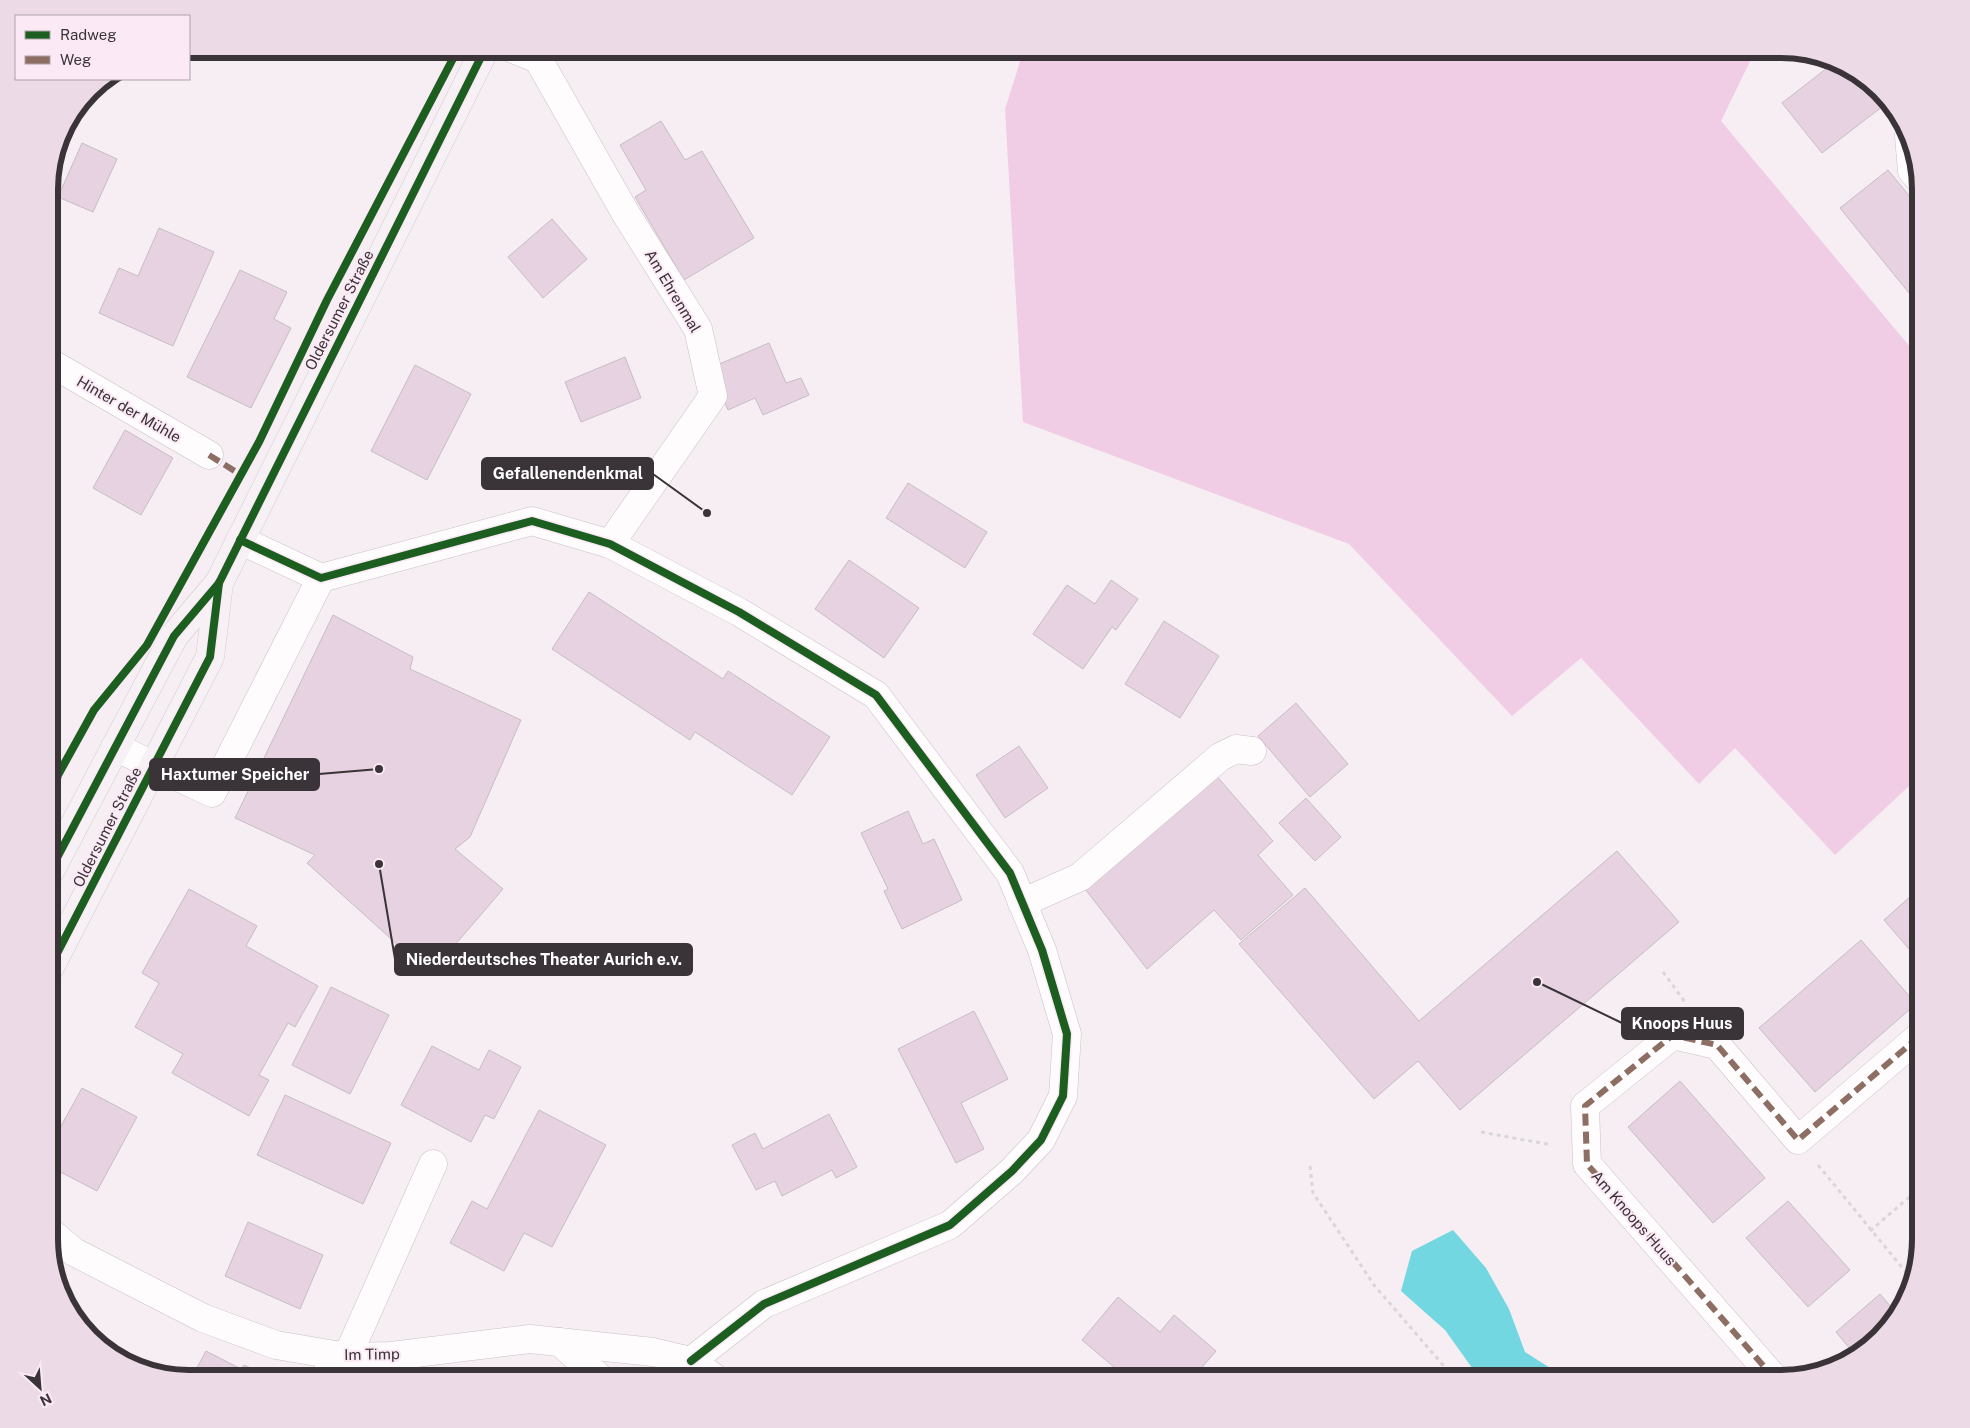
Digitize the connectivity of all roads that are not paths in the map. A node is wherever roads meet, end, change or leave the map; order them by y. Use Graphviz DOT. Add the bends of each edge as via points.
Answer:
graph roads {
  1 [pos="481,58"];
  2 [pos="536,58"];
  3 [pos="58,367"];
  4 [pos="209,456"];
  5 [pos="240,540"];
  6 [pos="610,544"];
  7 [pos="321,578"];
  8 [pos="218,583"];
  9 [pos="115,747"];
  10 [pos="1252,751"];
  11 [pos="153,766"];
  12 [pos="58,856"];
  13 [pos="1022,903"];
  14 [pos="58,951"];
  15 [pos="1912,1043"];
  16 [pos="433,1164"];
  17 [pos="61,1248"];
  18 [pos="560,1342"];
  19 [pos="341,1356"];
  20 [pos="691,1361"];
  21 [pos="331,1370"];
  22 [pos="591,1370"];
  23 [pos="704,1370"];
  24 [pos="1767,1370"];
  1 -- 5 [label="main road, Oldersumer Straße"];
  2 -- 6 [label="street, Am Ehrenmal" via="626,214 698,329 713,396"];
  3 -- 4 [label="street, Hinter der Mühle"];
  5 -- 7 [label="street"];
  5 -- 8 [label="main road, Oldersumer Straße"];
  6 -- 7 [label="street" via="532,521"];
  6 -- 13 [label="street" via="739,612 876,695 1010,873"];
  7 -- 11 [label="street" via="212,793"];
  8 -- 9 [label="main road, Oldersumer Straße" via="174,636"];
  8 -- 11 [label="main road, Oldersumer Straße" via="210,657"];
  9 -- 11 [label="street"];
  9 -- 12 [label="main road, Oldersumer Straße"];
  10 -- 13 [label="street" via="1236,749 1220,757 1080,877"];
  11 -- 14 [label="main road, Oldersumer Straße"];
  13 -- 20 [label="street" via="1042,950 1067,1034 1063,1096 1042,1140 950,1225 764,1304"];
  15 -- 24 [label="street, Am Knoops Huus" via="1798,1140 1717,1045 1673,1036 1585,1106 1587,1164"];
  16 -- 19 [label="street"];
  17 -- 19 [label="street, Im Timp" via="203,1318 276,1345"];
  18 -- 19 [label="street, Im Timp" via="530,1339 391,1356"];
  18 -- 20 [label="street, Im Timp" via="653,1352"];
  18 -- 22 [label="street"];
  19 -- 21 [label="street"];
  20 -- 23 [label="street, Im Timp"];
}
